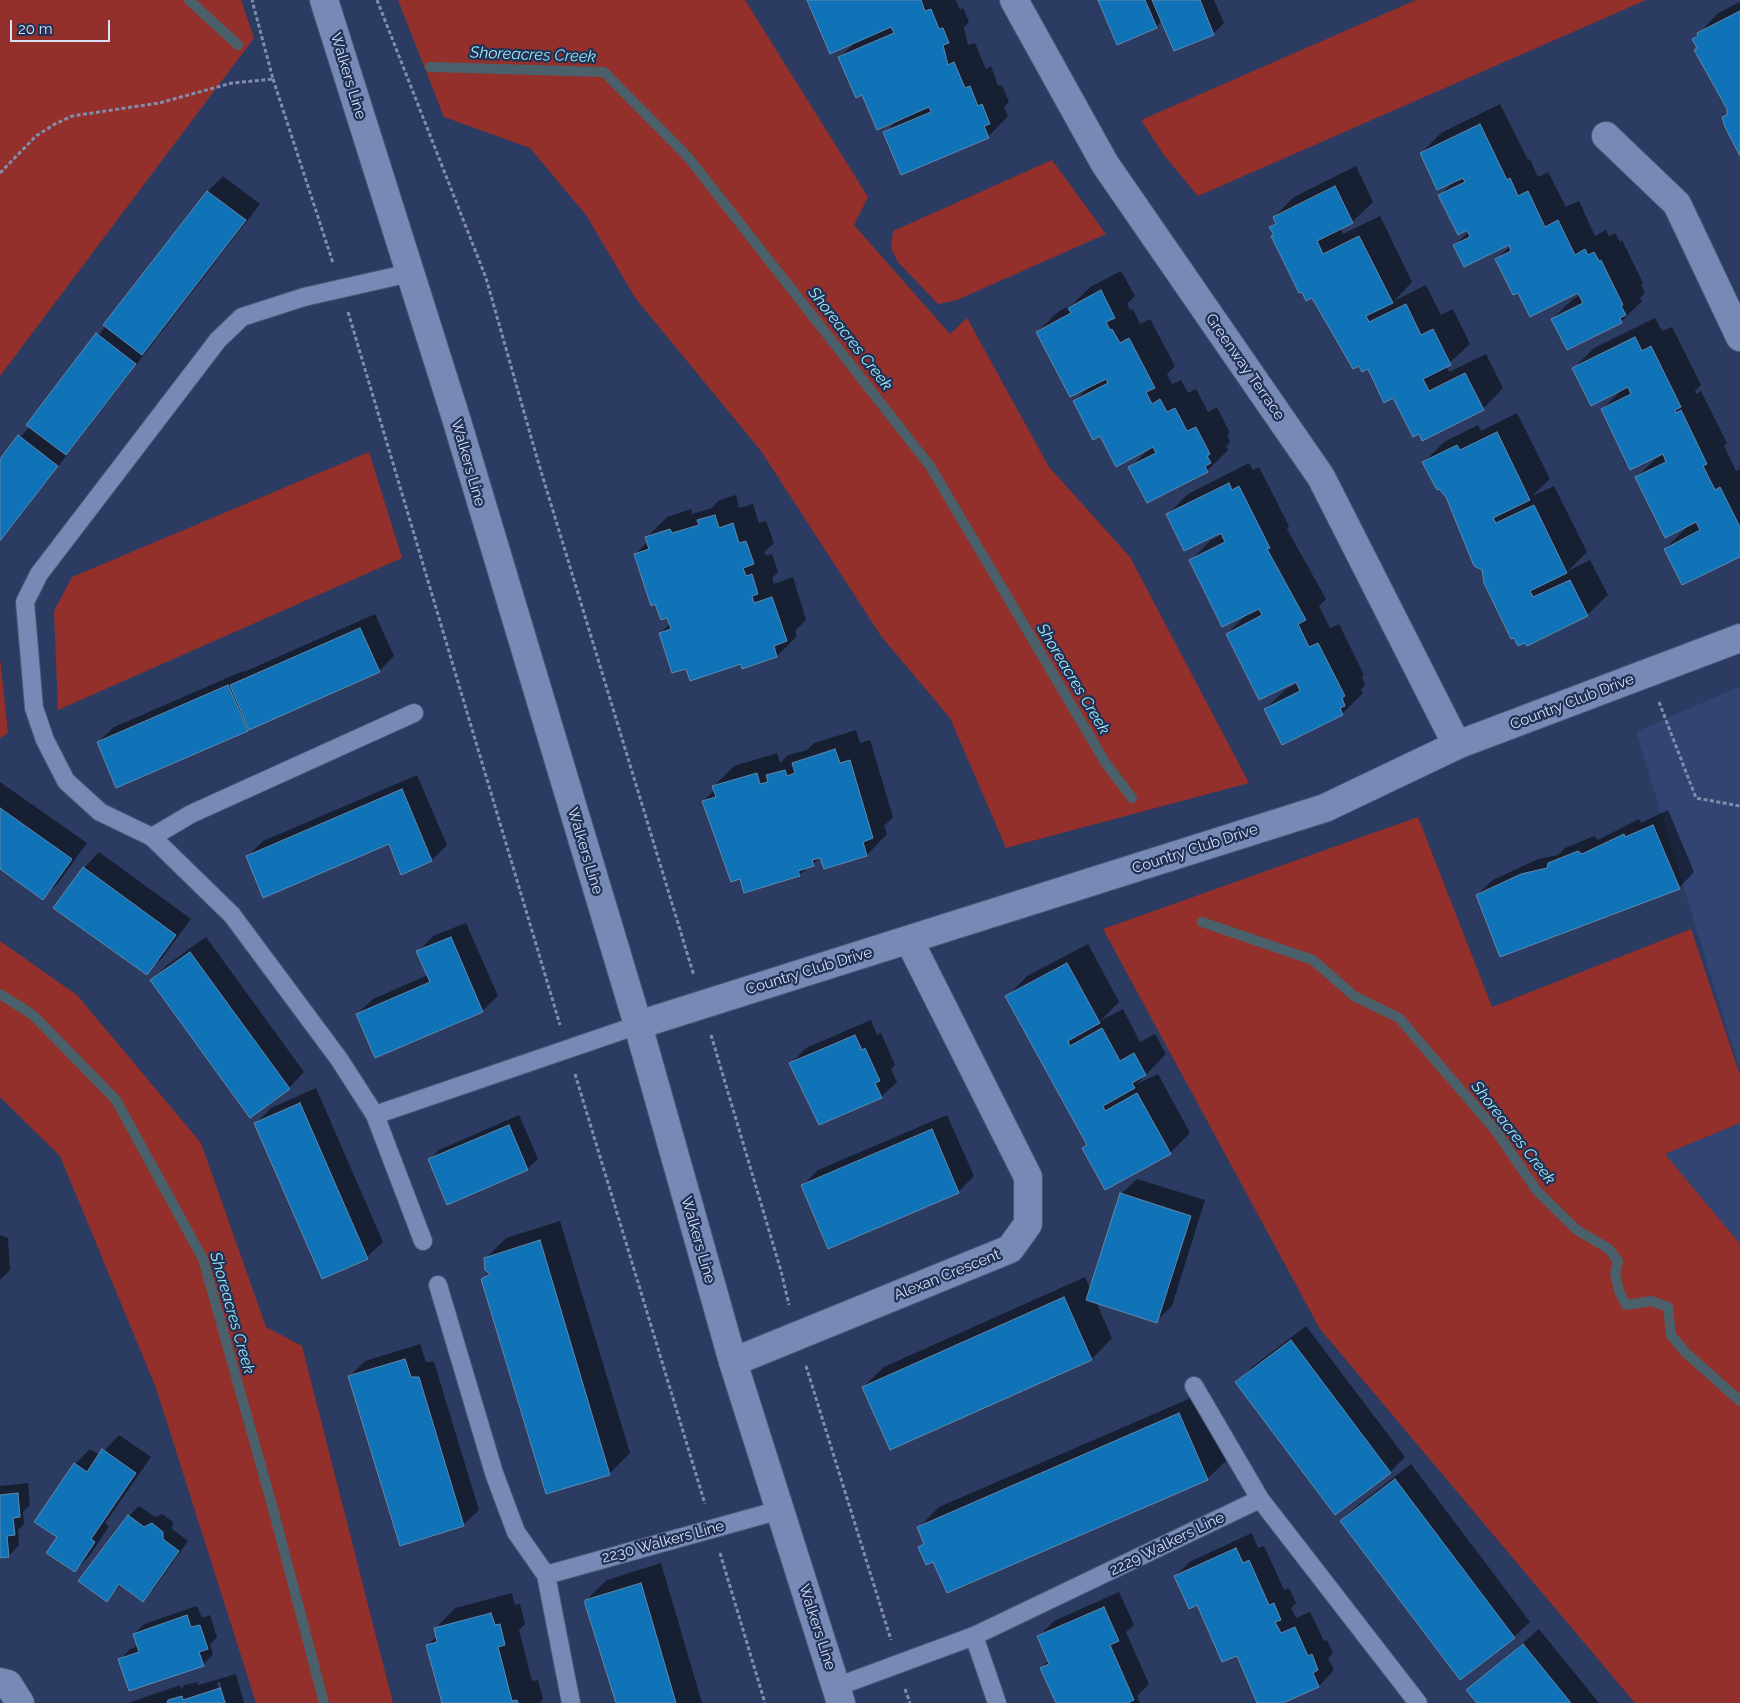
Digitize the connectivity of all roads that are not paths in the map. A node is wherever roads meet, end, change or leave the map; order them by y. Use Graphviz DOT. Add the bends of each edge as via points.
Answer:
graph roads {
  1 [pos="324,0"];
  2 [pos="1014,0"];
  3 [pos="1606,136"];
  4 [pos="410,273"];
  5 [pos="1740,337"];
  6 [pos="1740,638"];
  7 [pos="414,713"];
  8 [pos="1457,745"];
  9 [pos="152,837"];
  10 [pos="909,940"];
  11 [pos="638,1025"];
  12 [pos="375,1115"];
  13 [pos="423,1241"];
  14 [pos="438,1285"];
  15 [pos="733,1362"];
  16 [pos="1194,1386"];
  17 [pos="1260,1499"];
  18 [pos="780,1510"];
  19 [pos="546,1575"];
  20 [pos="974,1636"];
  21 [pos="0,1682"];
  22 [pos="839,1695"];
  23 [pos="20,1703"];
  24 [pos="571,1703"];
  25 [pos="997,1703"];
  26 [pos="1418,1703"];
  1 -- 4 [label="street, Walkers Line"];
  2 -- 8 [label="street, Greenway Terrace" via="1105,164 1321,477"];
  3 -- 5 [label="street" via="1677,204"];
  4 -- 9 [label="lane" via="304,297 242,317 218,340 39,574 25,602 34,708 45,740 66,781 100,812"];
  4 -- 11 [label="street, Walkers Line"];
  6 -- 8 [label="street, Country Club Drive"];
  7 -- 9 [label="lane" via="191,814"];
  8 -- 10 [label="street, Country Club Drive" via="1326,808"];
  9 -- 12 [label="lane" via="232,915 339,1059"];
  10 -- 11 [label="street, Country Club Drive"];
  10 -- 15 [label="street, Alexan Crescent" via="1028,1177 1028,1224 1010,1249"];
  11 -- 12 [label="lane"];
  11 -- 15 [label="street, Walkers Line"];
  12 -- 13 [label="lane"];
  14 -- 19 [label="lane" via="494,1474 516,1532"];
  15 -- 18 [label="street, Walkers Line"];
  16 -- 17 [label="lane"];
  17 -- 20 [label="lane, 2229 Walkers Line"];
  17 -- 26 [label="lane"];
  18 -- 19 [label="lane, 2230 Walkers Line"];
  18 -- 22 [label="street, Walkers Line"];
  19 -- 24 [label="lane"];
  20 -- 22 [label="lane, 2229 Walkers Line" via="898,1664"];
  20 -- 25 [label="lane"];
  21 -- 23 [label="street" via="8,1684"];
}
